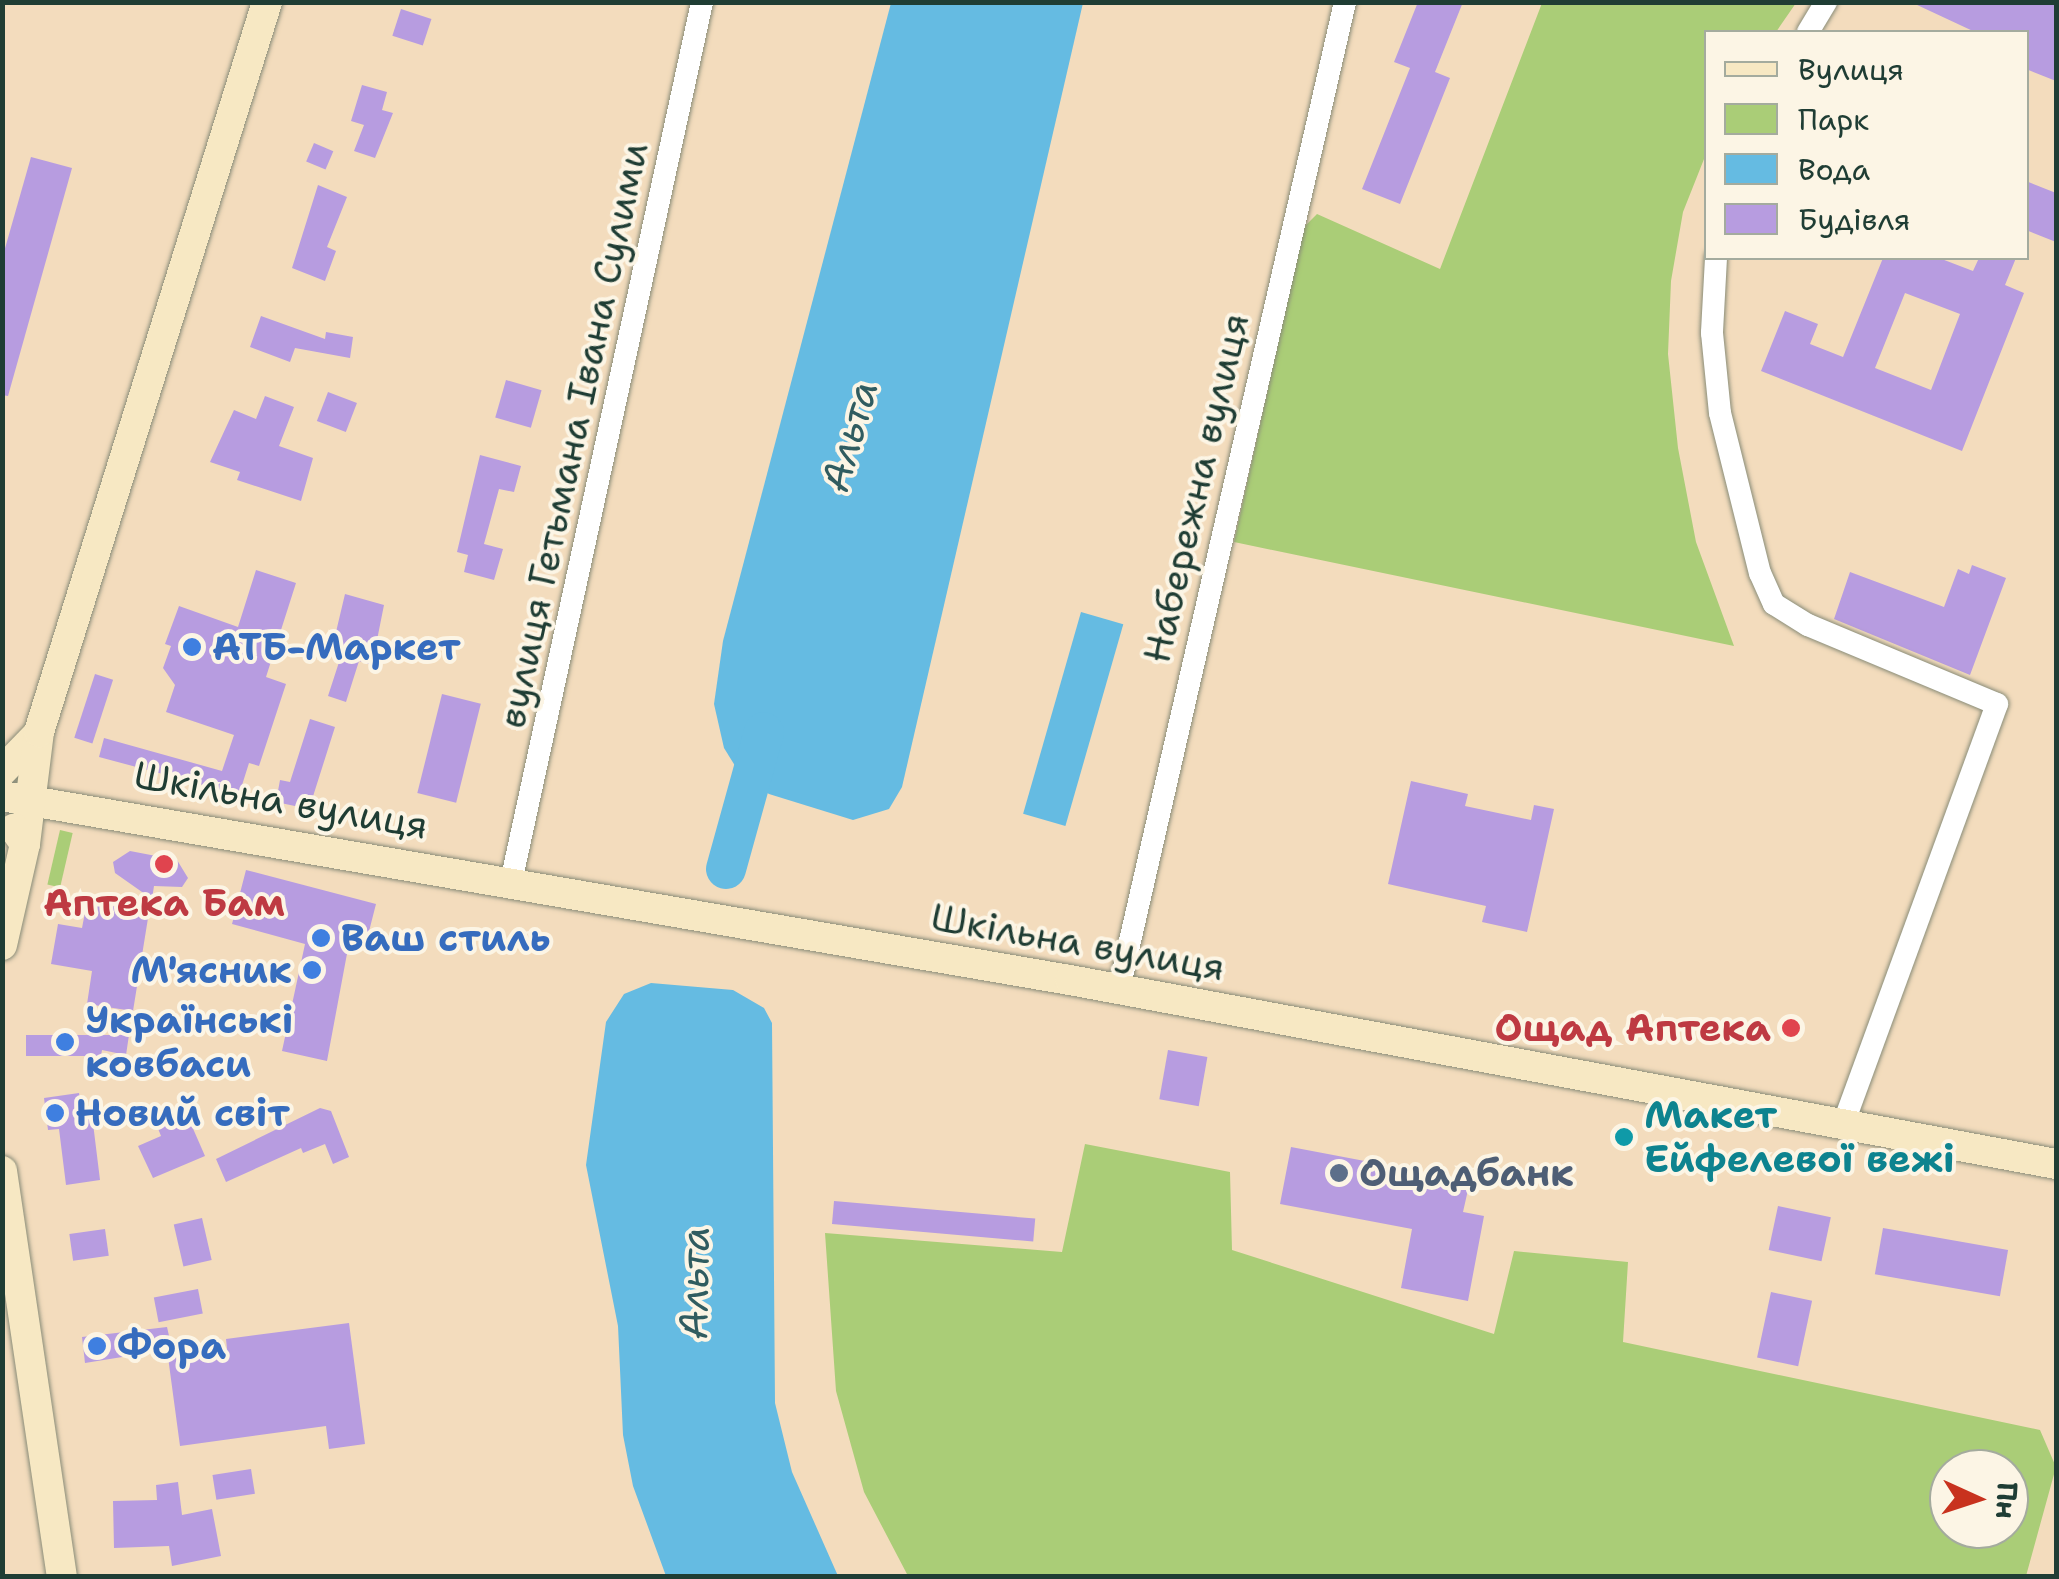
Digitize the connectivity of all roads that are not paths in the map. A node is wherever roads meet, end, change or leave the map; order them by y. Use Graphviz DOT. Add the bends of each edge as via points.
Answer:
graph roads {
  1 [pos="267,2"];
  2 [pos="702,2"];
  3 [pos="1346,2"];
  4 [pos="1826,2"];
  5 [pos="1809,30"];
  6 [pos="1716,260"];
  7 [pos="39,732"];
  8 [pos="2,770"];
  9 [pos="15,796"];
  10 [pos="84,806"];
  11 [pos="2,815"];
  12 [pos="25,844"];
  13 [pos="511,882"];
  14 [pos="2,944"];
  15 [pos="1119,989"];
  16 [pos="1844,1124"];
  17 [pos="2056,1164"];
  18 [pos="2,1171"];
  19 [pos="8,1240"];
  20 [pos="62,1576"];
  1 -- 7 [label="main road"];
  2 -- 13 [label="street, вулиця Гетьмана Івана Сулими"];
  3 -- 15 [label="street, Набережна вулиця"];
  4 -- 5 [label="street"];
  6 -- 16 [label="street" via="1714,370 1766,592 1784,613 1996,704"];
  7 -- 8 [label="main road"];
  7 -- 9 [label="main road"];
  7 -- 10 [label="main road" via="52,774"];
  9 -- 10 [label="main road, Шкільна вулиця"];
  9 -- 12 [label="main road"];
  10 -- 12 [label="main road"];
  10 -- 13 [label="main road, Шкільна вулиця"];
  11 -- 12 [label="main road"];
  12 -- 14 [label="main road"];
  13 -- 15 [label="main road, Шкільна вулиця"];
  15 -- 16 [label="main road, Шкільна вулиця"];
  16 -- 17 [label="main road, Шкільна вулиця"];
  18 -- 19 [label="main road"];
  19 -- 20 [label="main road"];
}
